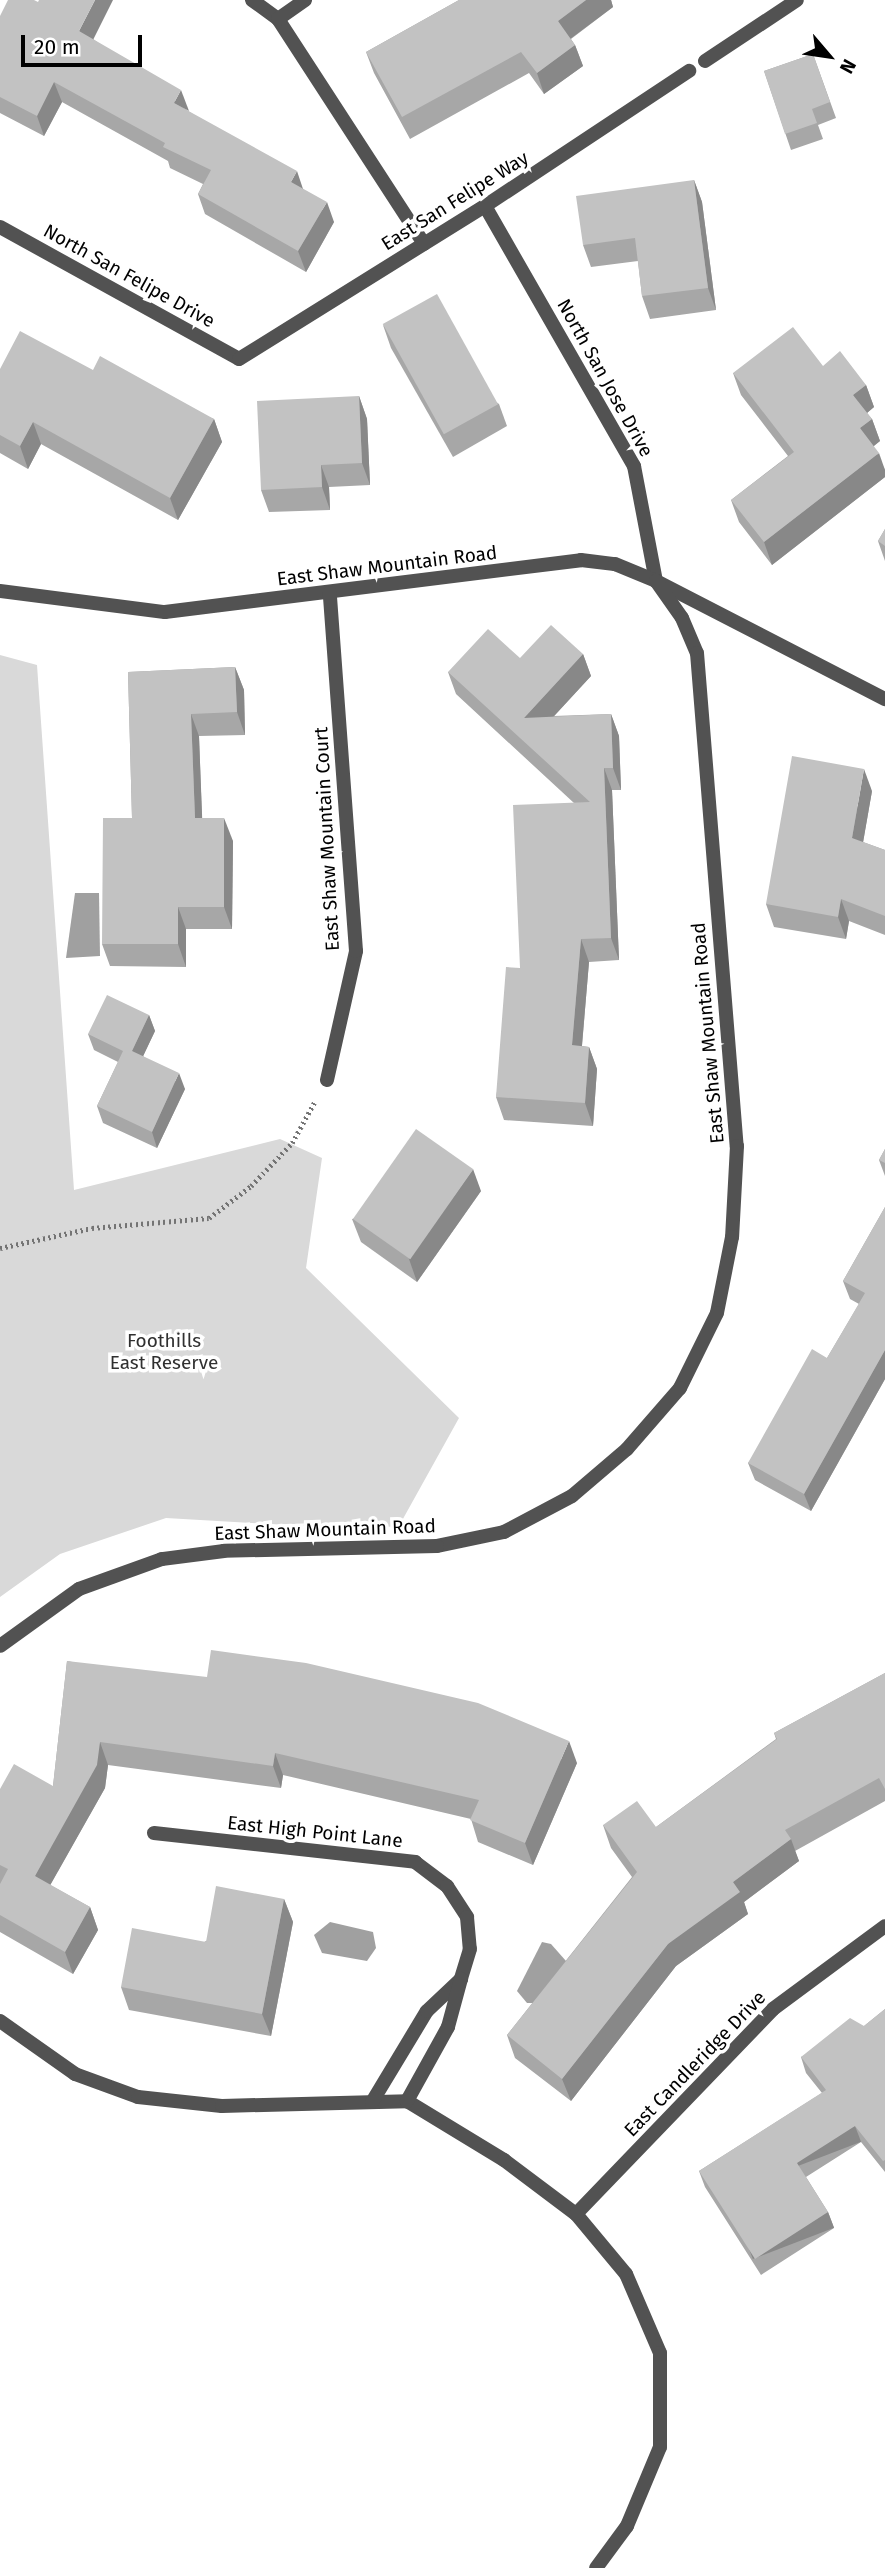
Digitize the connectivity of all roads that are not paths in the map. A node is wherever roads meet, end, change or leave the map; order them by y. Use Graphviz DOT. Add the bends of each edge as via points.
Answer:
graph roads {
  1 [pos="252,0"];
  2 [pos="305,0"];
  3 [pos="797,0"];
  4 [pos="278,19"];
  5 [pos="705,61"];
  6 [pos="689,71"];
  7 [pos="485,206"];
  8 [pos="0,227"];
  9 [pos="424,244"];
  10 [pos="239,359"];
  11 [pos="656,582"];
  12 [pos="0,591"];
  13 [pos="330,593"];
  14 [pos="885,699"];
  15 [pos="327,1080"];
  16 [pos="0,1646"];
  17 [pos="154,1833"];
  18 [pos="885,1926"];
  19 [pos="461,1979"];
  20 [pos="0,2021"];
  21 [pos="407,2101"];
  22 [pos="372,2102"];
  23 [pos="576,2214"];
  24 [pos="596,2568"];
  1 -- 4 [label="street"];
  2 -- 4 [label="street"];
  3 -- 5 [label="street"];
  4 -- 9 [label="street"];
  6 -- 7 [label="street, East San Felipe Way"];
  7 -- 9 [label="street, East San Felipe Way"];
  7 -- 11 [label="street, North San Jose Drive" via="635,466"];
  8 -- 10 [label="street, North San Felipe Drive"];
  9 -- 10 [label="street, East San Felipe Way"];
  11 -- 13 [label="street, East Shaw Mountain Road" via="615,564 581,560"];
  11 -- 14 [label="street"];
  11 -- 16 [label="street, East Shaw Mountain Road" via="682,618 697,653 737,1146 732,1237 717,1312 680,1388 626,1448 572,1496 504,1532 437,1546 224,1551 162,1559 79,1589"];
  12 -- 13 [label="street, East Shaw Mountain Road" via="165,612"];
  13 -- 15 [label="street, East Shaw Mountain Court" via="356,951"];
  17 -- 19 [label="street, East High Point Lane" via="415,1862 447,1886 467,1917 470,1948"];
  18 -- 23 [label="street, East Candleridge Drive" via="773,2009"];
  19 -- 21 [label="street, East High Point Lane" via="448,2027"];
  19 -- 22 [label="street" via="427,2011"];
  20 -- 22 [label="street" via="75,2074 138,2097 222,2106"];
  21 -- 22 [label="street"];
  21 -- 23 [label="street" via="504,2160"];
  23 -- 24 [label="street" via="626,2274 660,2353 660,2447 627,2526"];
}
